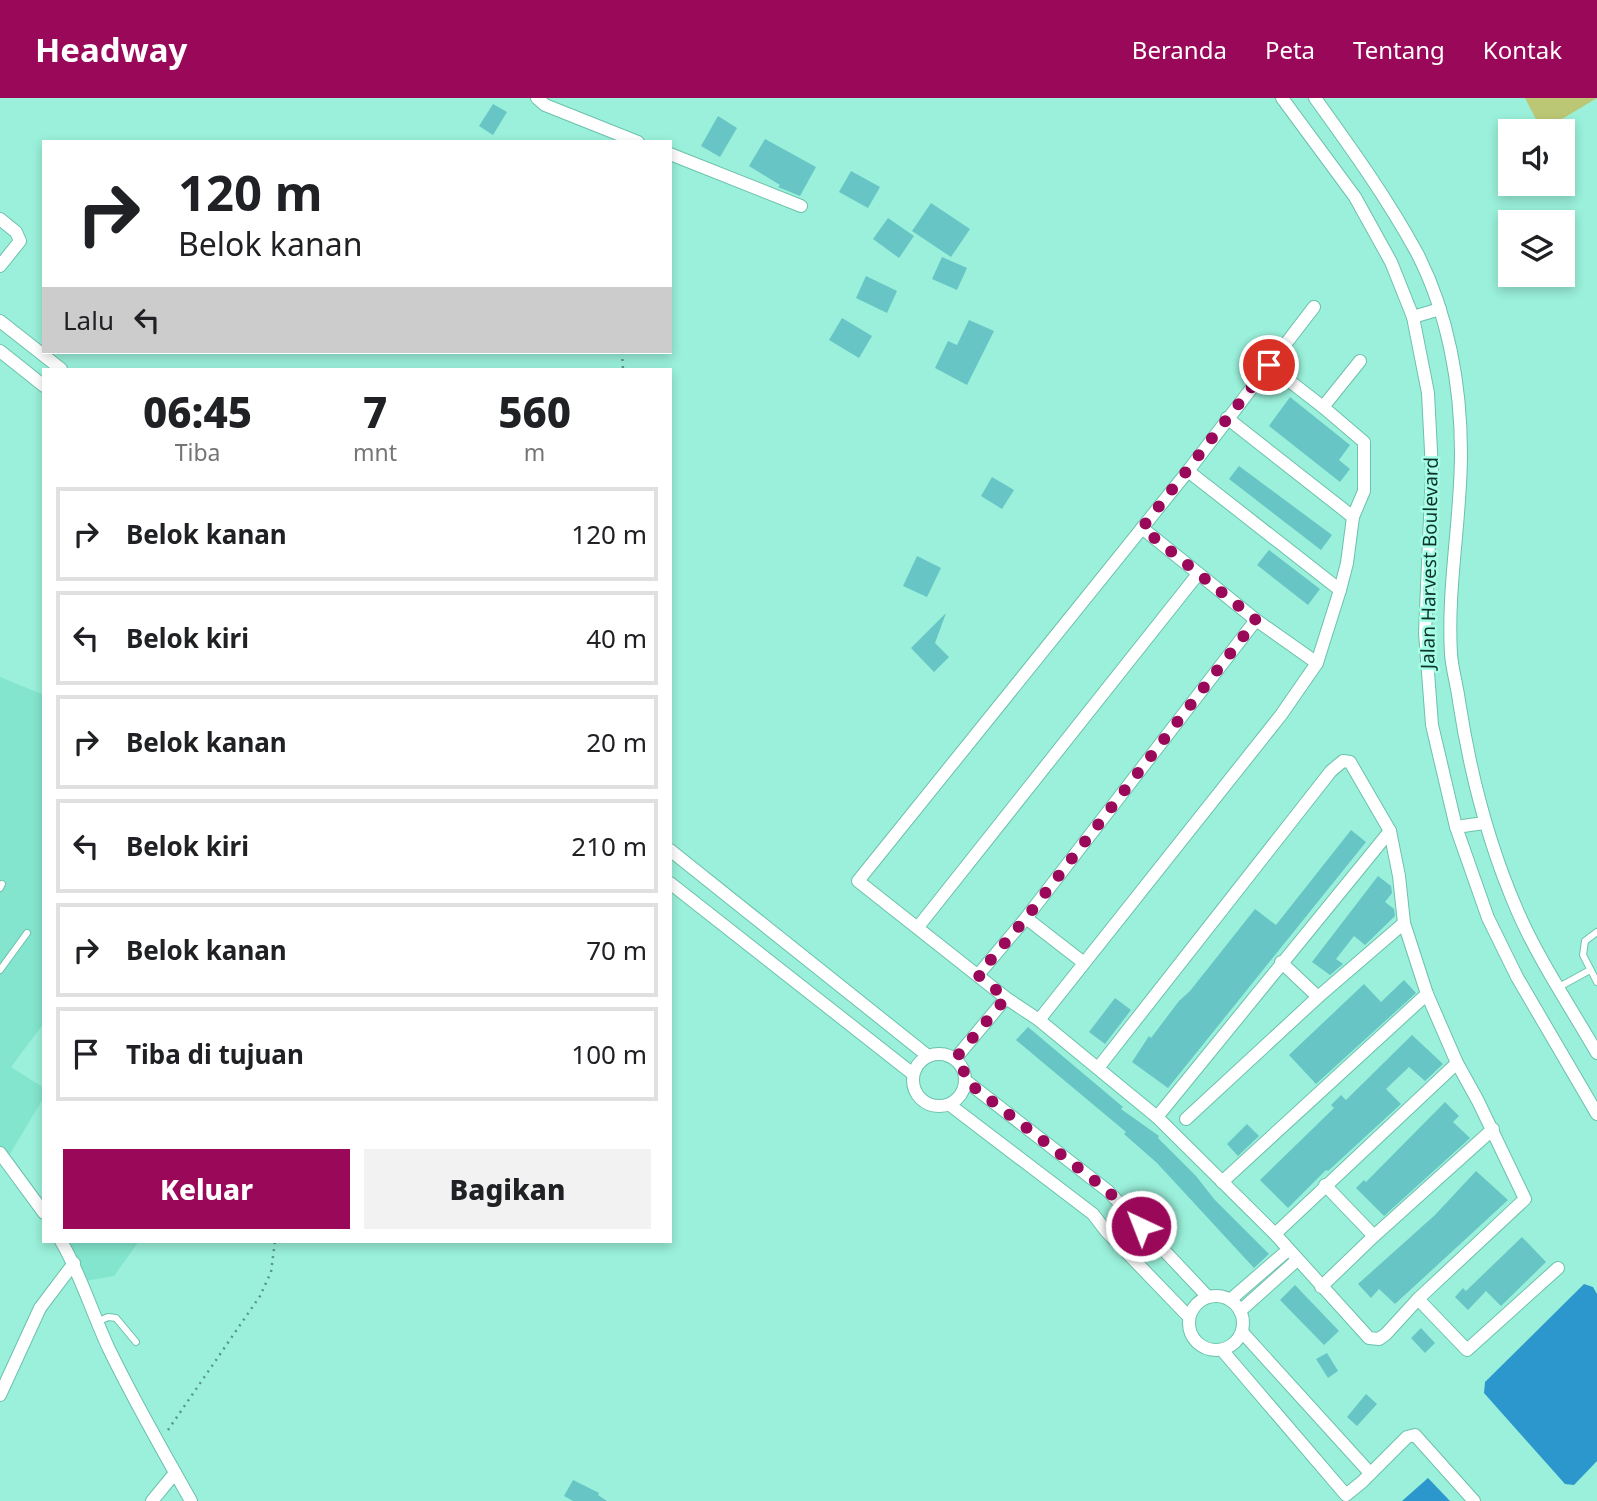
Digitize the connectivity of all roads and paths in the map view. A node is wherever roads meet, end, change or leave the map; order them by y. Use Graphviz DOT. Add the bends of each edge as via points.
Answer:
graph roads {
  1 [pos="537,98"];
  2 [pos="1282,98"];
  3 [pos="1315,98"];
  4 [pos="633,140"];
  5 [pos="672,155"];
  6 [pos="801,206"];
  7 [pos="0,219"];
  8 [pos="0,267"];
  9 [pos="1314,307"];
  10 [pos="1440,309"];
  11 [pos="1413,317"];
  12 [pos="0,321"];
  13 [pos="0,351"];
  14 [pos="1360,361"];
  15 [pos="1269,365"];
  16 [pos="60,368"];
  17 [pos="42,384"];
  18 [pos="1323,407"];
  19 [pos="1227,418"];
  20 [pos="1188,471"];
  21 [pos="1353,517"];
  22 [pos="1142,528"];
  23 [pos="1198,574"];
  24 [pos="1340,590"];
  25 [pos="1256,620"];
  26 [pos="1317,663"];
  27 [pos="1484,823"];
  28 [pos="1456,827"];
  29 [pos="1390,831"];
  30 [pos="672,852"];
  31 [pos="672,885"];
  32 [pos="1026,918"];
  33 [pos="1404,923"];
  34 [pos="918,927"];
  35 [pos="1597,932"];
  36 [pos="27,933"];
  37 [pos="1280,962"];
  38 [pos="1084,963"];
  39 [pos="0,970"];
  40 [pos="1590,970"];
  41 [pos="978,975"];
  42 [pos="1597,982"];
  43 [pos="1559,987"];
  44 [pos="1427,994"];
  45 [pos="1318,997"];
  46 [pos="1006,998"];
  47 [pos="1039,1020"];
  48 [pos="1597,1053"];
  49 [pos="928,1056"];
  50 [pos="955,1059"];
  51 [pos="1457,1063"];
  52 [pos="1098,1068"];
  53 [pos="913,1074"];
  54 [pos="966,1081"];
  55 [pos="950,1105"];
  56 [pos="1597,1114"];
  57 [pos="1157,1116"];
  58 [pos="1186,1119"];
  59 [pos="1493,1129"];
  60 [pos="0,1153"];
  61 [pos="1222,1182"];
  62 [pos="1325,1185"];
  63 [pos="42,1210"];
  64 [pos="1275,1234"];
  65 [pos="1374,1236"];
  66 [pos="62,1243"];
  67 [pos="275,1243"];
  68 [pos="1292,1255"];
  69 [pos="74,1263"];
  70 [pos="1558,1268"];
  71 [pos="1321,1287"];
  72 [pos="1208,1297"];
  73 [pos="1418,1299"];
  74 [pos="1230,1300"];
  75 [pos="1240,1311"];
  76 [pos="1189,1317"];
  77 [pos="97,1322"];
  78 [pos="1242,1332"];
  79 [pos="136,1342"];
  80 [pos="1222,1350"];
  81 [pos="0,1395"];
  82 [pos="159,1444"];
  83 [pos="175,1473"];
  84 [pos="1370,1473"];
  85 [pos="152,1501"];
  86 [pos="191,1501"];
  87 [pos="1474,1501"];
  1 -- 4 [label="street"];
  2 -- 11 [label="street, Jalan Harvest Boulevard" via="1355,197 1391,262"];
  3 -- 10 [label="street, Jalan Harvest Boulevard" via="1378,186 1418,255"];
  5 -- 6 [label="street"];
  7 -- 8 [label="street" via="16,232 19,241"];
  9 -- 15 [label="street"];
  10 -- 11 [label="street"];
  10 -- 27 [label="street, Jalan Harvest Boulevard" via="1457,378 1461,428 1451,656"];
  11 -- 28 [label="street, Jalan Harvest Boulevard" via="1428,393 1431,458 1425,633 1432,724"];
  12 -- 16 [label="street"];
  13 -- 17 [label="street"];
  14 -- 18 [label="street"];
  15 -- 18 [label="street"];
  15 -- 19 [label="street"];
  18 -- 21 [label="street" via="1364,442 1364,491"];
  19 -- 20 [label="street"];
  19 -- 21 [label="street"];
  20 -- 22 [label="street"];
  20 -- 24 [label="street"];
  21 -- 24 [label="street"];
  22 -- 23 [label="street"];
  22 -- 34 [label="street" via="858,881"];
  23 -- 25 [label="street"];
  23 -- 34 [label="street"];
  24 -- 26 [label="street"];
  25 -- 26 [label="street"];
  25 -- 32 [label="street"];
  26 -- 38 [label="street"];
  27 -- 28 [label="street"];
  27 -- 43 [label="street, Jalan Harvest Boulevard" via="1517,911"];
  28 -- 56 [label="street, Jalan Harvest Boulevard" via="1488,918"];
  29 -- 33 [label="street"];
  29 -- 37 [label="street"];
  29 -- 52 [label="street" via="1356,770 1343,761"];
  30 -- 49 [label="street"];
  31 -- 53 [label="street"];
  32 -- 38 [label="street"];
  32 -- 41 [label="street"];
  33 -- 44 [label="street"];
  33 -- 45 [label="street"];
  34 -- 41 [label="street"];
  35 -- 40 [label="lane" via="1584,941 1583,955"];
  36 -- 39 [label="lane"];
  37 -- 45 [label="street"];
  37 -- 57 [label="street"];
  38 -- 47 [label="street"];
  40 -- 42 [label="lane"];
  40 -- 43 [label="lane"];
  41 -- 46 [label="street"];
  43 -- 48 [label="street, Jalan Harvest Boulevard"];
  44 -- 51 [label="street"];
  44 -- 61 [label="street"];
  45 -- 58 [label="street"];
  46 -- 47 [label="street"];
  46 -- 50 [label="street"];
  47 -- 52 [label="street"];
  49 -- 50 [label="street" via="947,1054"];
  49 -- 53 [label="street"];
  50 -- 54 [label="street"];
  51 -- 59 [label="street"];
  51 -- 62 [label="street"];
  52 -- 57 [label="street"];
  53 -- 55 [label="street" via="914,1089 922,1101 936,1107"];
  54 -- 55 [label="street" via="962,1095"];
  54 -- 72 [label="street" via="1108,1191"];
  55 -- 76 [label="street" via="1093,1214"];
  57 -- 61 [label="street"];
  59 -- 65 [label="street"];
  59 -- 73 [label="street" via="1525,1199"];
  60 -- 63 [label="street"];
  61 -- 64 [label="street"];
  62 -- 64 [label="street"];
  62 -- 65 [label="street"];
  64 -- 68 [label="street"];
  65 -- 71 [label="street"];
  66 -- 69 [label="street"];
  67 -- 82 [label="path" via="267,1284"];
  68 -- 71 [label="street"];
  68 -- 74 [label="street"];
  68 -- 75 [label="street"];
  69 -- 77 [label="street"];
  69 -- 81 [label="street" via="40,1308"];
  70 -- 73 [label="street" via="1466,1350"];
  71 -- 73 [label="street" via="1375,1339 1386,1334"];
  72 -- 74 [label="street"];
  72 -- 76 [label="street" via="1196,1304"];
  74 -- 75 [label="street"];
  75 -- 78 [label="street"];
  76 -- 80 [label="street" via="1189,1331 1196,1343 1208,1350"];
  77 -- 79 [label="lane" via="116,1318"];
  77 -- 82 [label="street"];
  78 -- 80 [label="street" via="1235,1344"];
  78 -- 84 [label="street"];
  80 -- 84 [label="street" via="1346,1495"];
  82 -- 83 [label="street"];
  83 -- 85 [label="street"];
  83 -- 86 [label="street"];
  84 -- 87 [label="street" via="1407,1437 1415,1435"];
}
